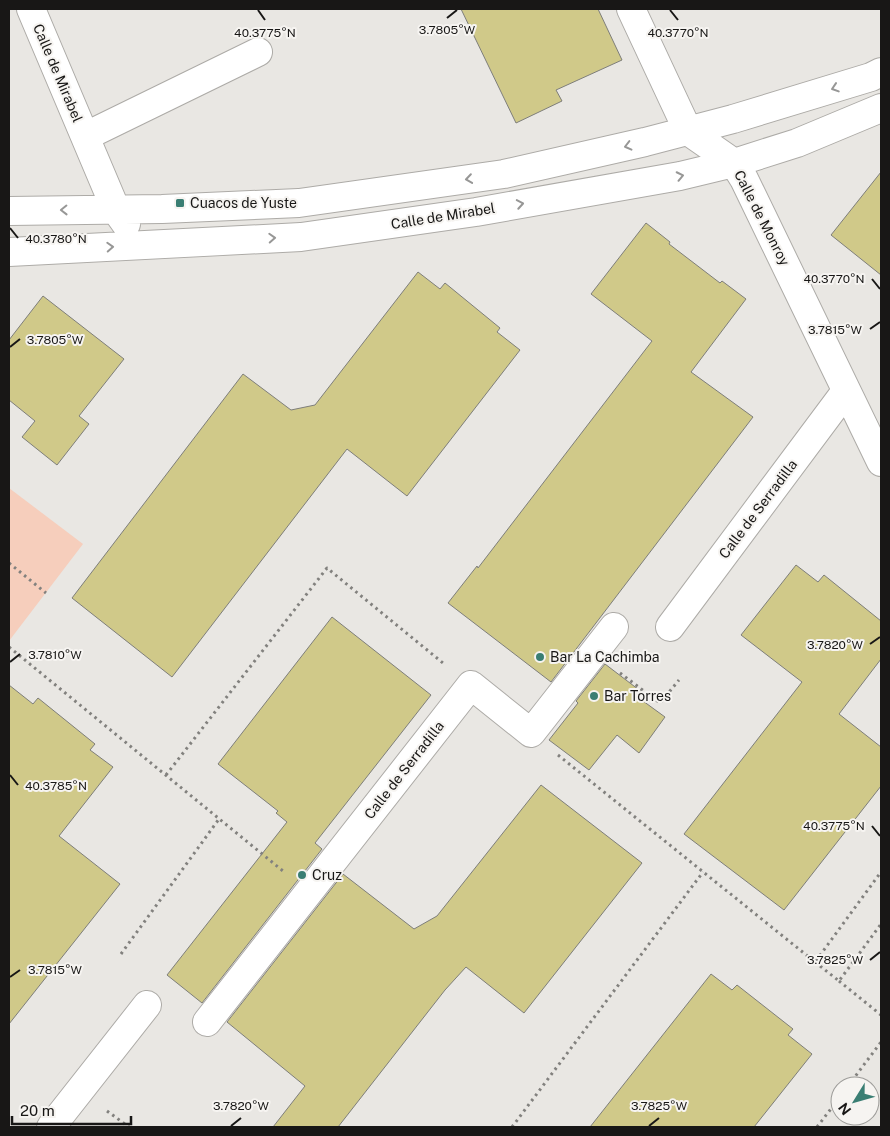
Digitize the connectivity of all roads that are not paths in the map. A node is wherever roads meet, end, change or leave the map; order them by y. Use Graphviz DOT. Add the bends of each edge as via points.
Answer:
graph roads {
  1 [pos="31,9"];
  2 [pos="631,9"];
  3 [pos="258,52"];
  4 [pos="881,72"];
  5 [pos="881,108"];
  6 [pos="688,131"];
  7 [pos="86,136"];
  8 [pos="734,163"];
  9 [pos="116,210"];
  10 [pos="9,211"];
  11 [pos="150,245"];
  12 [pos="9,252"];
  13 [pos="846,390"];
  14 [pos="881,462"];
  15 [pos="614,626"];
  16 [pos="670,627"];
  17 [pos="148,1005"];
  18 [pos="207,1022"];
  19 [pos="51,1127"];
  1 -- 7 [label="street, Calle de Mirabel"];
  2 -- 6 [label="street"];
  3 -- 7 [label="street, Calle de Mirabel"];
  4 -- 6 [label="street, one-way" via="784,105"];
  5 -- 8 [label="street, Calle de Mirabel" via="797,143"];
  6 -- 8 [label="street"];
  6 -- 9 [label="street, one-way" via="504,174 299,204"];
  7 -- 9 [label="street, Calle de Mirabel"];
  11 -- 8 [label="street, Calle de Mirabel, one-way" via="301,237 418,221 680,176"];
  8 -- 13 [label="street, Calle de Monroy" via="758,205"];
  9 -- 10 [label="street, one-way"];
  9 -- 11 [label="street, Calle de Mirabel" via="126,224"];
  12 -- 11 [label="street, Calle de Mirabel, one-way"];
  13 -- 14 [label="street, Calle de Monroy"];
  13 -- 16 [label="street, Calle de Serradilla"];
  15 -- 18 [label="street, Calle de Serradilla" via="531,733 471,686"];
  17 -- 19 [label="street"];
}
